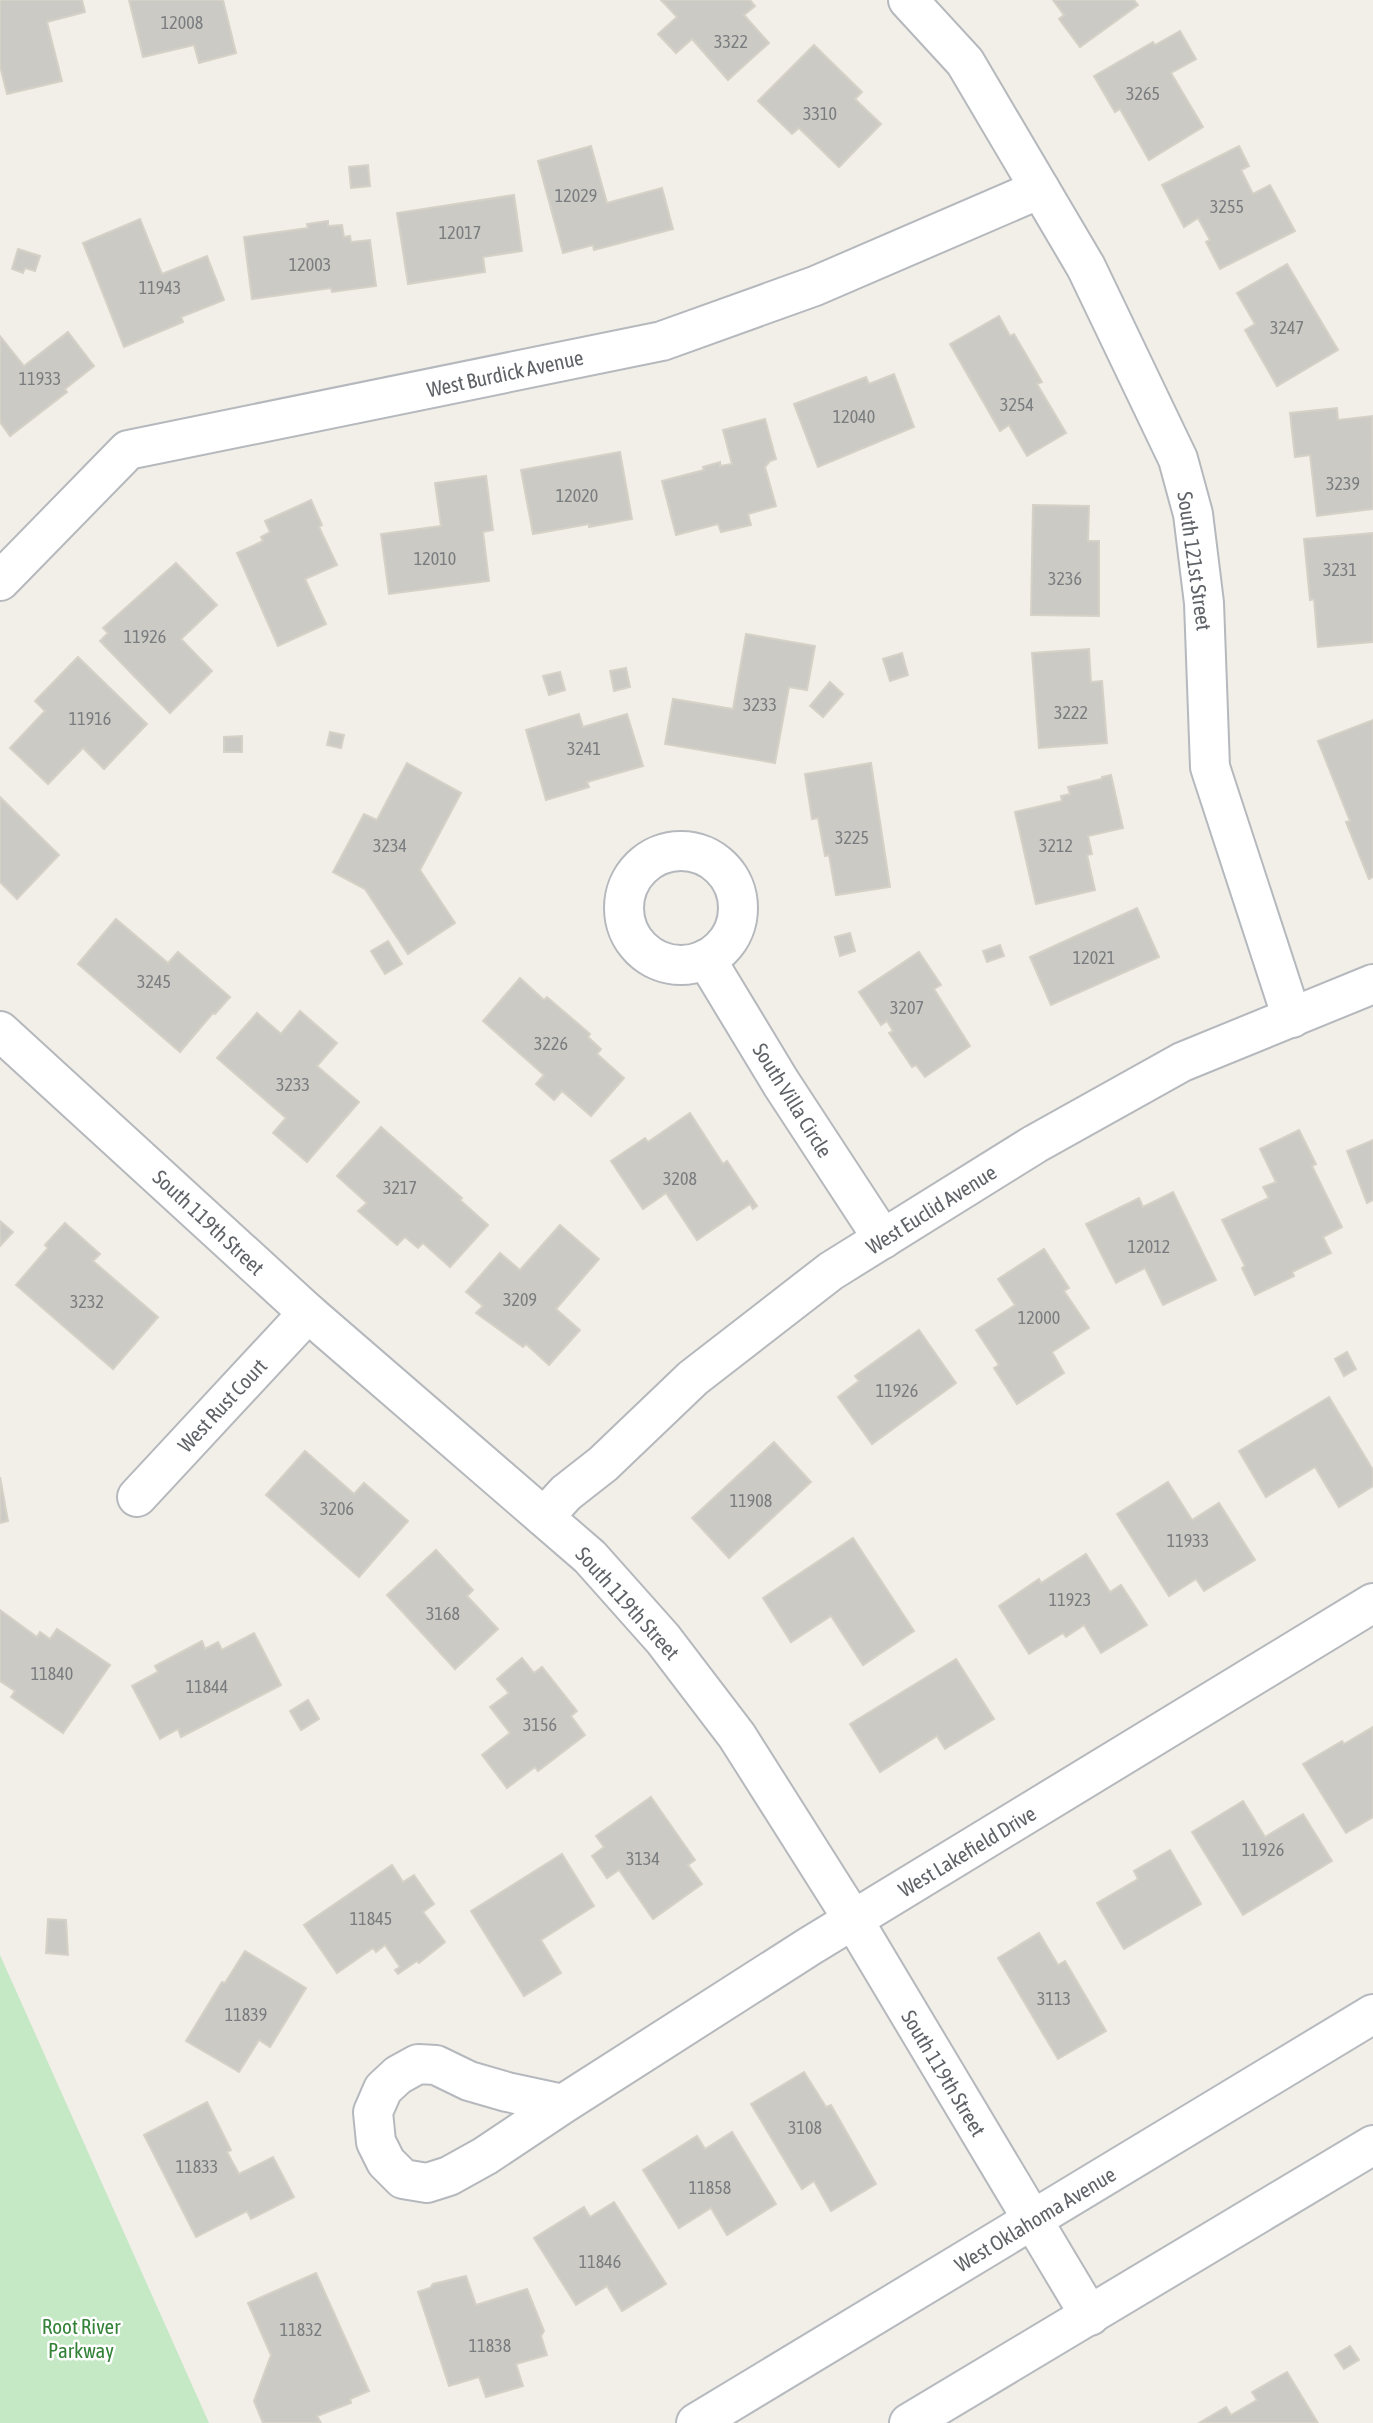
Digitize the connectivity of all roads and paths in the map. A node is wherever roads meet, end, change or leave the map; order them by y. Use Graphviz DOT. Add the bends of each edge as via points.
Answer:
graph roads {
  1 [pos="908,0"];
  2 [pos="1040,189"];
  3 [pos="0,581"];
  4 [pos="706,959"];
  5 [pos="1373,984"];
  6 [pos="1292,1018"];
  7 [pos="0,1031"];
  8 [pos="883,1239"];
  9 [pos="308,1313"];
  10 [pos="137,1497"];
  11 [pos="544,1517"];
  12 [pos="1373,1603"];
  13 [pos="853,1920"];
  14 [pos="1373,2014"];
  15 [pos="563,2104"];
  16 [pos="1373,2145"];
  17 [pos="1031,2221"];
  18 [pos="1090,2316"];
  19 [pos="696,2423"];
  20 [pos="909,2423"];
  1 -- 2 [label="street, South 121st Street" via="965,62"];
  2 -- 3 [label="street, West Burdick Avenue" via="815,286 662,341 128,450"];
  2 -- 6 [label="street, South 121st Street" via="1086,267 1178,459 1193,514 1204,603 1210,767"];
  4 -- 8 [label="street, South Villa Circle"];
  5 -- 6 [label="street, West Euclid Avenue"];
  6 -- 8 [label="street, West Euclid Avenue" via="1182,1062 1035,1144"];
  7 -- 9 [label="street, South 119th Street"];
  8 -- 11 [label="street, West Euclid Avenue" via="831,1272 693,1378"];
  9 -- 10 [label="street, West Rust Court"];
  9 -- 11 [label="street, South 119th Street"];
  11 -- 13 [label="street, South 119th Street" via="590,1557 671,1649 737,1736"];
  12 -- 13 [label="street, West Lakefield Drive"];
  13 -- 15 [label="street, West Lakefield Drive"];
  13 -- 17 [label="street, South 119th Street"];
  14 -- 17 [label="street, West Oklahoma Avenue"];
  16 -- 18 [label="street"];
  17 -- 18 [label="street, South 119th Street"];
  17 -- 19 [label="street, West Oklahoma Avenue"];
  18 -- 20 [label="street"];
}
